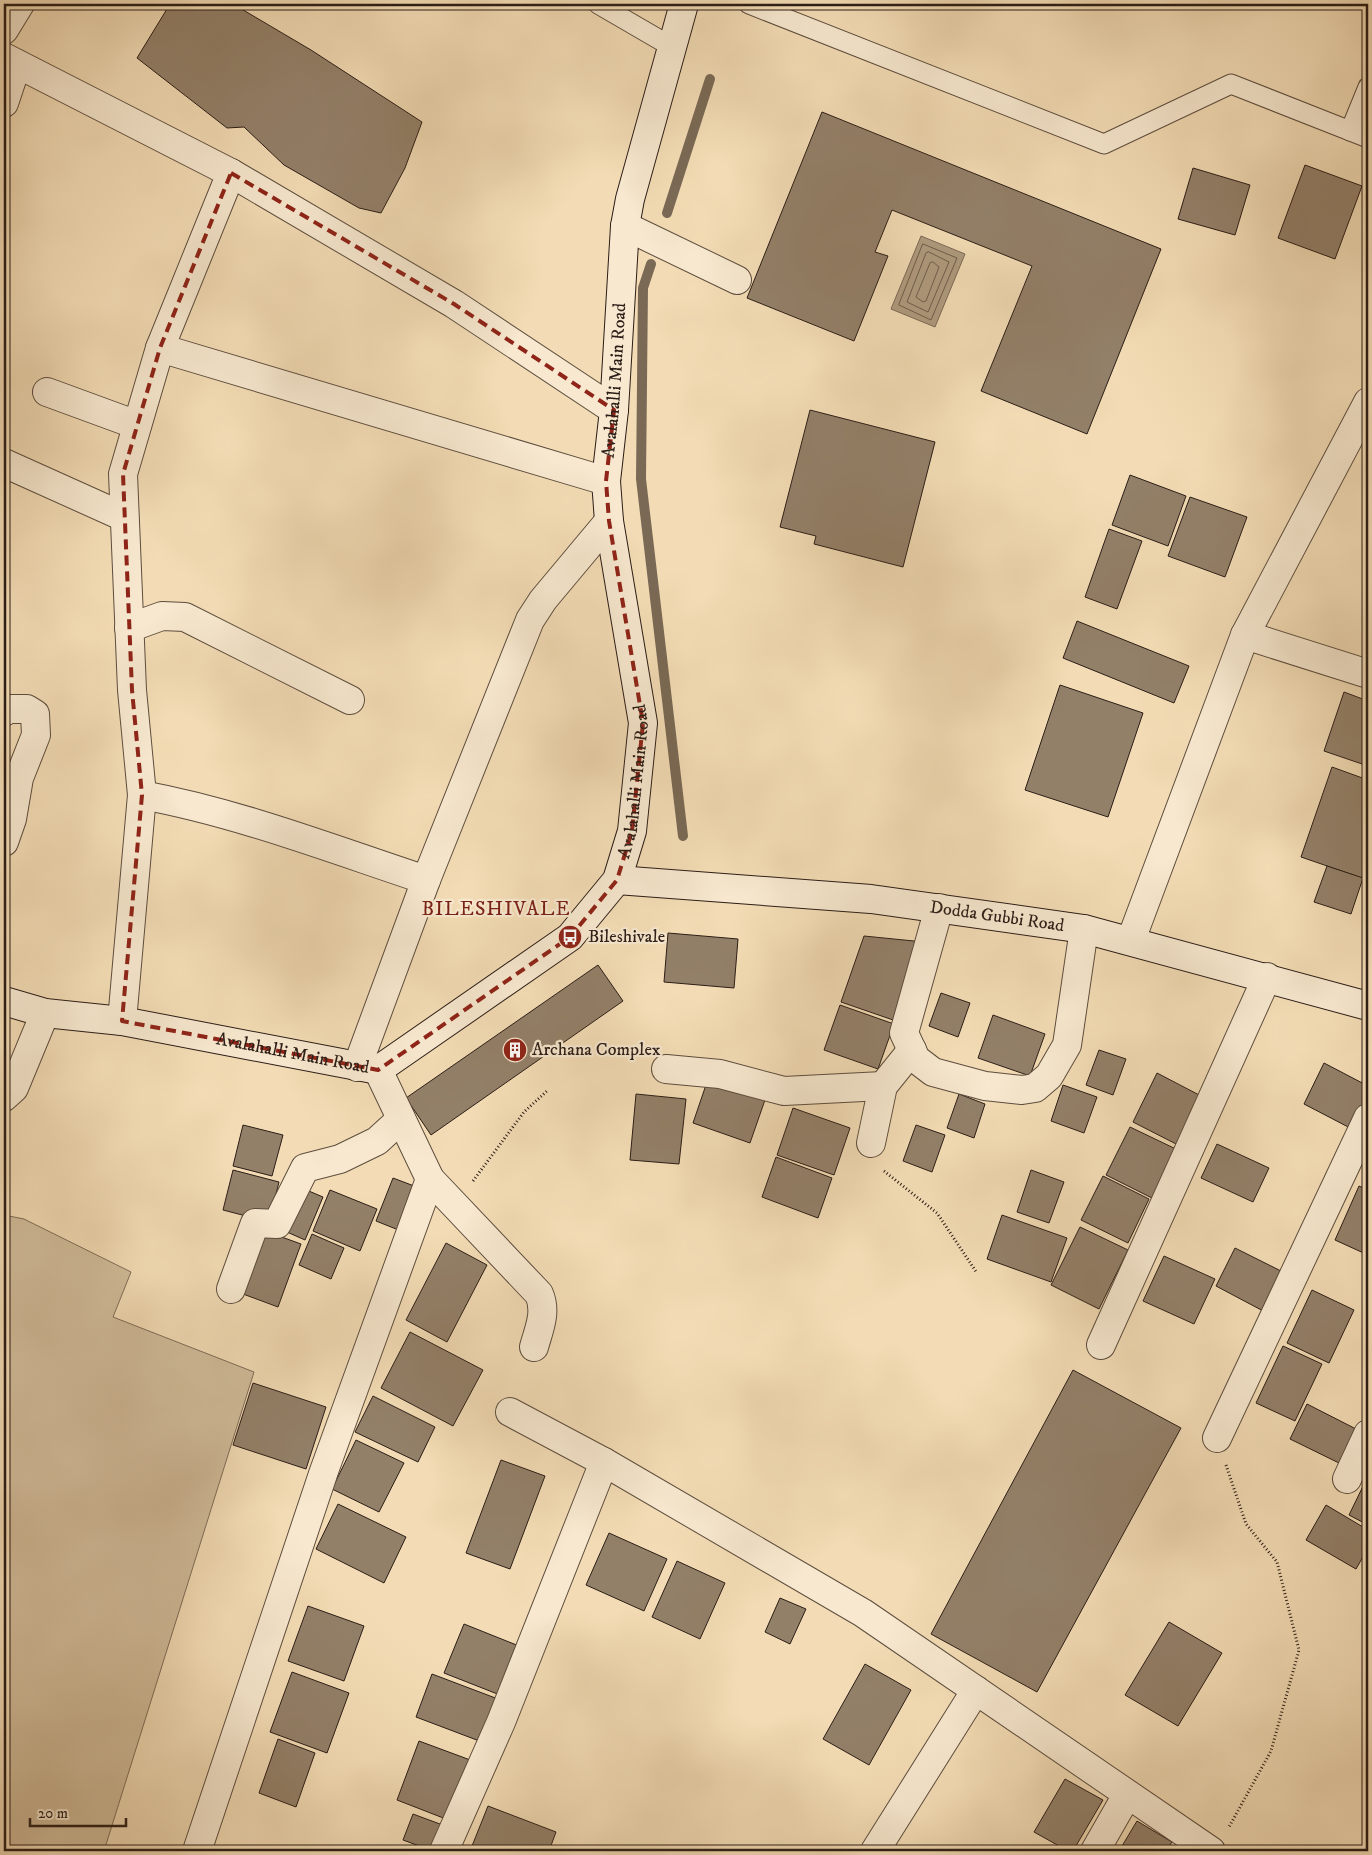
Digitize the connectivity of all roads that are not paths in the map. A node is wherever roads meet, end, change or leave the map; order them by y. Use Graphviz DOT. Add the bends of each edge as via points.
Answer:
graph roads {
  1 [pos="20,4"];
  2 [pos="598,4"];
  3 [pos="684,4"];
  4 [pos="749,4"];
  5 [pos="4,30"];
  6 [pos="672,47"];
  7 [pos="11,60"];
  8 [pos="1368,87"];
  9 [pos="4,103"];
  10 [pos="1350,130"];
  11 [pos="1368,138"];
  12 [pos="231,172"];
  13 [pos="625,226"];
  14 [pos="737,280"];
  15 [pos="160,348"];
  16 [pos="46,392"];
  17 [pos="1368,402"];
  18 [pos="614,410"];
  19 [pos="137,425"];
  20 [pos="4,463"];
  21 [pos="606,481"];
  22 [pos="124,517"];
  23 [pos="609,521"];
  24 [pos="129,628"];
  25 [pos="1245,635"];
  26 [pos="1368,674"];
  27 [pos="350,700"];
  28 [pos="4,712"];
  29 [pos="142,795"];
  30 [pos="4,842"];
  31 [pos="426,880"];
  32 [pos="617,880"];
  33 [pos="939,908"];
  34 [pos="1084,929"];
  35 [pos="1131,940"];
  36 [pos="1267,977"];
  37 [pos="4,1001"];
  38 [pos="1368,1006"];
  39 [pos="45,1013"];
  40 [pos="122,1021"];
  41 [pos="912,1050"];
  42 [pos="367,1068"];
  43 [pos="666,1069"];
  44 [pos="883,1086"];
  45 [pos="4,1097"];
  46 [pos="1368,1118"];
  47 [pos="401,1119"];
  48 [pos="871,1143"];
  49 [pos="430,1179"];
  50 [pos="231,1289"];
  51 [pos="1101,1345"];
  52 [pos="534,1347"];
  53 [pos="510,1412"];
  54 [pos="1368,1434"];
  55 [pos="1217,1438"];
  56 [pos="604,1462"];
  57 [pos="1347,1479"];
  58 [pos="976,1690"];
  59 [pos="1128,1795"];
  60 [pos="1218,1843"];
  61 [pos="197,1851"];
  62 [pos="444,1851"];
  63 [pos="875,1851"];
  64 [pos="1094,1851"];
  1 -- 5 [label="street"];
  2 -- 6 [label="lane"];
  3 -- 6 [label="street, Avalahalli Main Road"];
  4 -- 10 [label="lane" via="1104,144 1231,84"];
  6 -- 13 [label="street, Avalahalli Main Road"];
  7 -- 9 [label="street"];
  7 -- 12 [label="street"];
  8 -- 10 [label="lane"];
  10 -- 11 [label="lane"];
  12 -- 15 [label="street"];
  12 -- 18 [label="street" via="454,304"];
  13 -- 14 [label="street"];
  13 -- 18 [label="street, Avalahalli Main Road"];
  15 -- 19 [label="street"];
  15 -- 21 [label="street"];
  16 -- 19 [label="street"];
  17 -- 25 [label="street"];
  18 -- 21 [label="street, Avalahalli Main Road"];
  19 -- 22 [label="street" via="123,474"];
  20 -- 22 [label="street"];
  21 -- 23 [label="street, Avalahalli Main Road"];
  22 -- 24 [label="street"];
  23 -- 31 [label="street" via="530,620"];
  23 -- 32 [label="street, Avalahalli Main Road" via="643,723 632,830"];
  24 -- 27 [label="street" via="162,616 185,617"];
  24 -- 29 [label="street"];
  25 -- 26 [label="street"];
  25 -- 35 [label="street"];
  28 -- 30 [label="street" via="7,709 27,709 35,714 36,735 19,778 12,819"];
  29 -- 31 [label="street" via="243,820"];
  29 -- 40 [label="street"];
  31 -- 42 [label="street"];
  32 -- 33 [label="street, Dodda Gubbi Road" via="871,899"];
  32 -- 42 [label="street, Avalahalli Main Road" via="570,938"];
  33 -- 34 [label="street, Dodda Gubbi Road"];
  33 -- 41 [label="street" via="904,1032"];
  34 -- 35 [label="street, Dodda Gubbi Road"];
  34 -- 41 [label="street" via="1067,1045 1049,1076 1035,1088 1022,1090 986,1086 933,1072 916,1059"];
  35 -- 36 [label="street, Dodda Gubbi Road"];
  36 -- 38 [label="street, Dodda Gubbi Road"];
  36 -- 51 [label="street"];
  37 -- 39 [label="street, Avalahalli Main Road"];
  39 -- 40 [label="street, Avalahalli Main Road"];
  39 -- 45 [label="street" via="14,1088"];
  40 -- 42 [label="street, Avalahalli Main Road"];
  41 -- 44 [label="street"];
  42 -- 47 [label="street"];
  43 -- 44 [label="street" via="720,1074 784,1091"];
  44 -- 48 [label="street"];
  46 -- 55 [label="street"];
  47 -- 49 [label="street"];
  47 -- 50 [label="street" via="377,1141 340,1159 305,1168 277,1224 255,1223"];
  49 -- 52 [label="street" via="539,1294 543,1316"];
  49 -- 61 [label="street" via="324,1471"];
  53 -- 56 [label="street"];
  54 -- 57 [label="street"];
  56 -- 58 [label="street" via="863,1613"];
  56 -- 62 [label="street" via="501,1722"];
  58 -- 59 [label="street"];
  58 -- 63 [label="street"];
  59 -- 60 [label="street"];
  59 -- 64 [label="street"];
}
